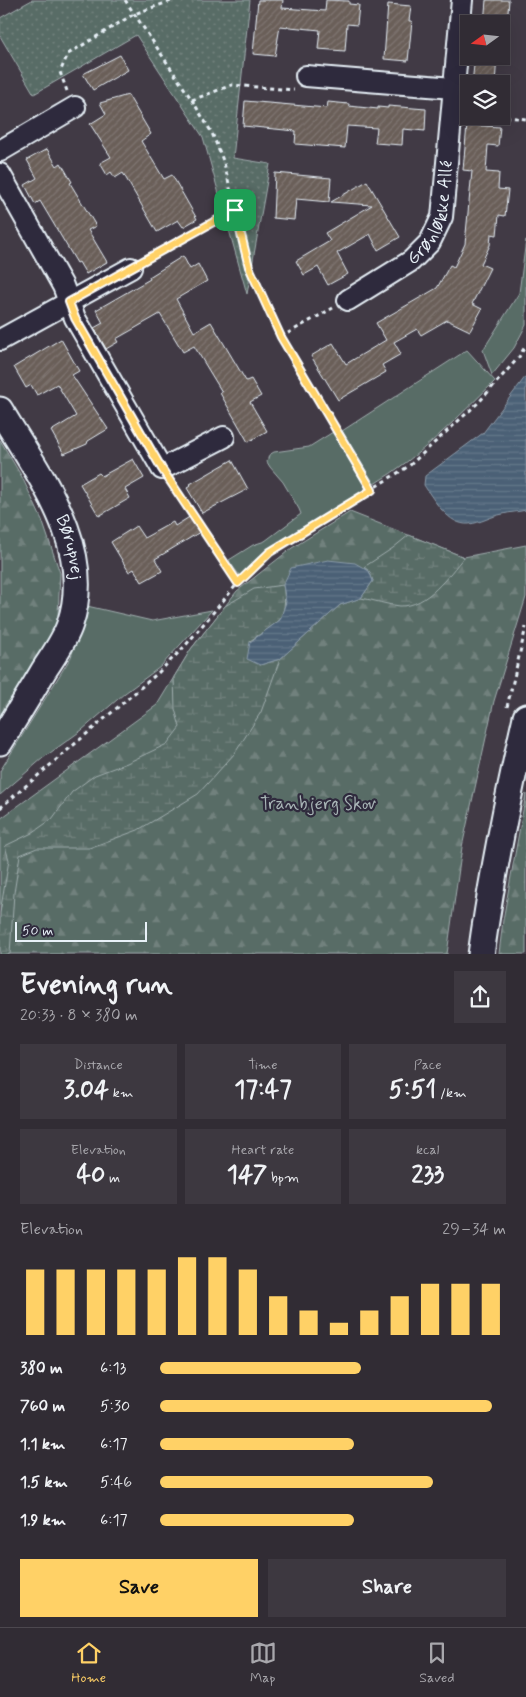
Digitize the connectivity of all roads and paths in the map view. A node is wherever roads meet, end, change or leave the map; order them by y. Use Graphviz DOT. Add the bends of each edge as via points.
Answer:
graph roads {
  1 [pos="126,0"];
  2 [pos="174,0"];
  3 [pos="462,0"];
  4 [pos="134,14"];
  5 [pos="306,76"];
  6 [pos="453,88"];
  7 [pos="192,100"];
  8 [pos="75,107"];
  9 [pos="510,117"];
  10 [pos="526,119"];
  11 [pos="0,151"];
  12 [pos="0,174"];
  13 [pos="235,210"];
  14 [pos="131,268"];
  15 [pos="348,300"];
  16 [pos="69,302"];
  17 [pos="281,337"];
  18 [pos="0,340"];
  19 [pos="526,345"];
  20 [pos="0,410"];
  21 [pos="224,437"];
  22 [pos="162,469"];
  23 [pos="372,490"];
  24 [pos="238,583"];
  25 [pos="526,717"];
  26 [pos="0,742"];
  27 [pos="0,808"];
  28 [pos="481,954"];
  1 -- 4 [label="path"];
  2 -- 4 [label="path"];
  3 -- 6 [label="street, Grønløkke Allé"];
  4 -- 7 [label="path"];
  4 -- 8 [label="path" via="68,54 60,72"];
  5 -- 6 [label="street"];
  5 -- 7 [label="path" via="295,90 232,85"];
  6 -- 15 [label="street, Grønløkke Allé" via="442,217 434,234 411,261"];
  7 -- 13 [label="path" via="212,133 224,163"];
  8 -- 11 [label="street"];
  9 -- 10 [label="path"];
  12 -- 16 [label="street"];
  13 -- 14 [label="path"];
  13 -- 17 [label="path" via="249,267"];
  14 -- 16 [label="street"];
  15 -- 17 [label="path"];
  16 -- 18 [label="street"];
  16 -- 22 [label="street" via="75,318"];
  17 -- 23 [label="path"];
  19 -- 23 [label="path" via="479,402 409,466"];
  20 -- 26 [label="street, Børupvej" via="59,512 68,534 78,581 70,625"];
  21 -- 22 [label="street"];
  22 -- 24 [label="path"];
  23 -- 24 [label="path" via="270,552"];
  24 -- 27 [label="path" via="159,672"];
  25 -- 28 [label="street" via="507,797"];
}
